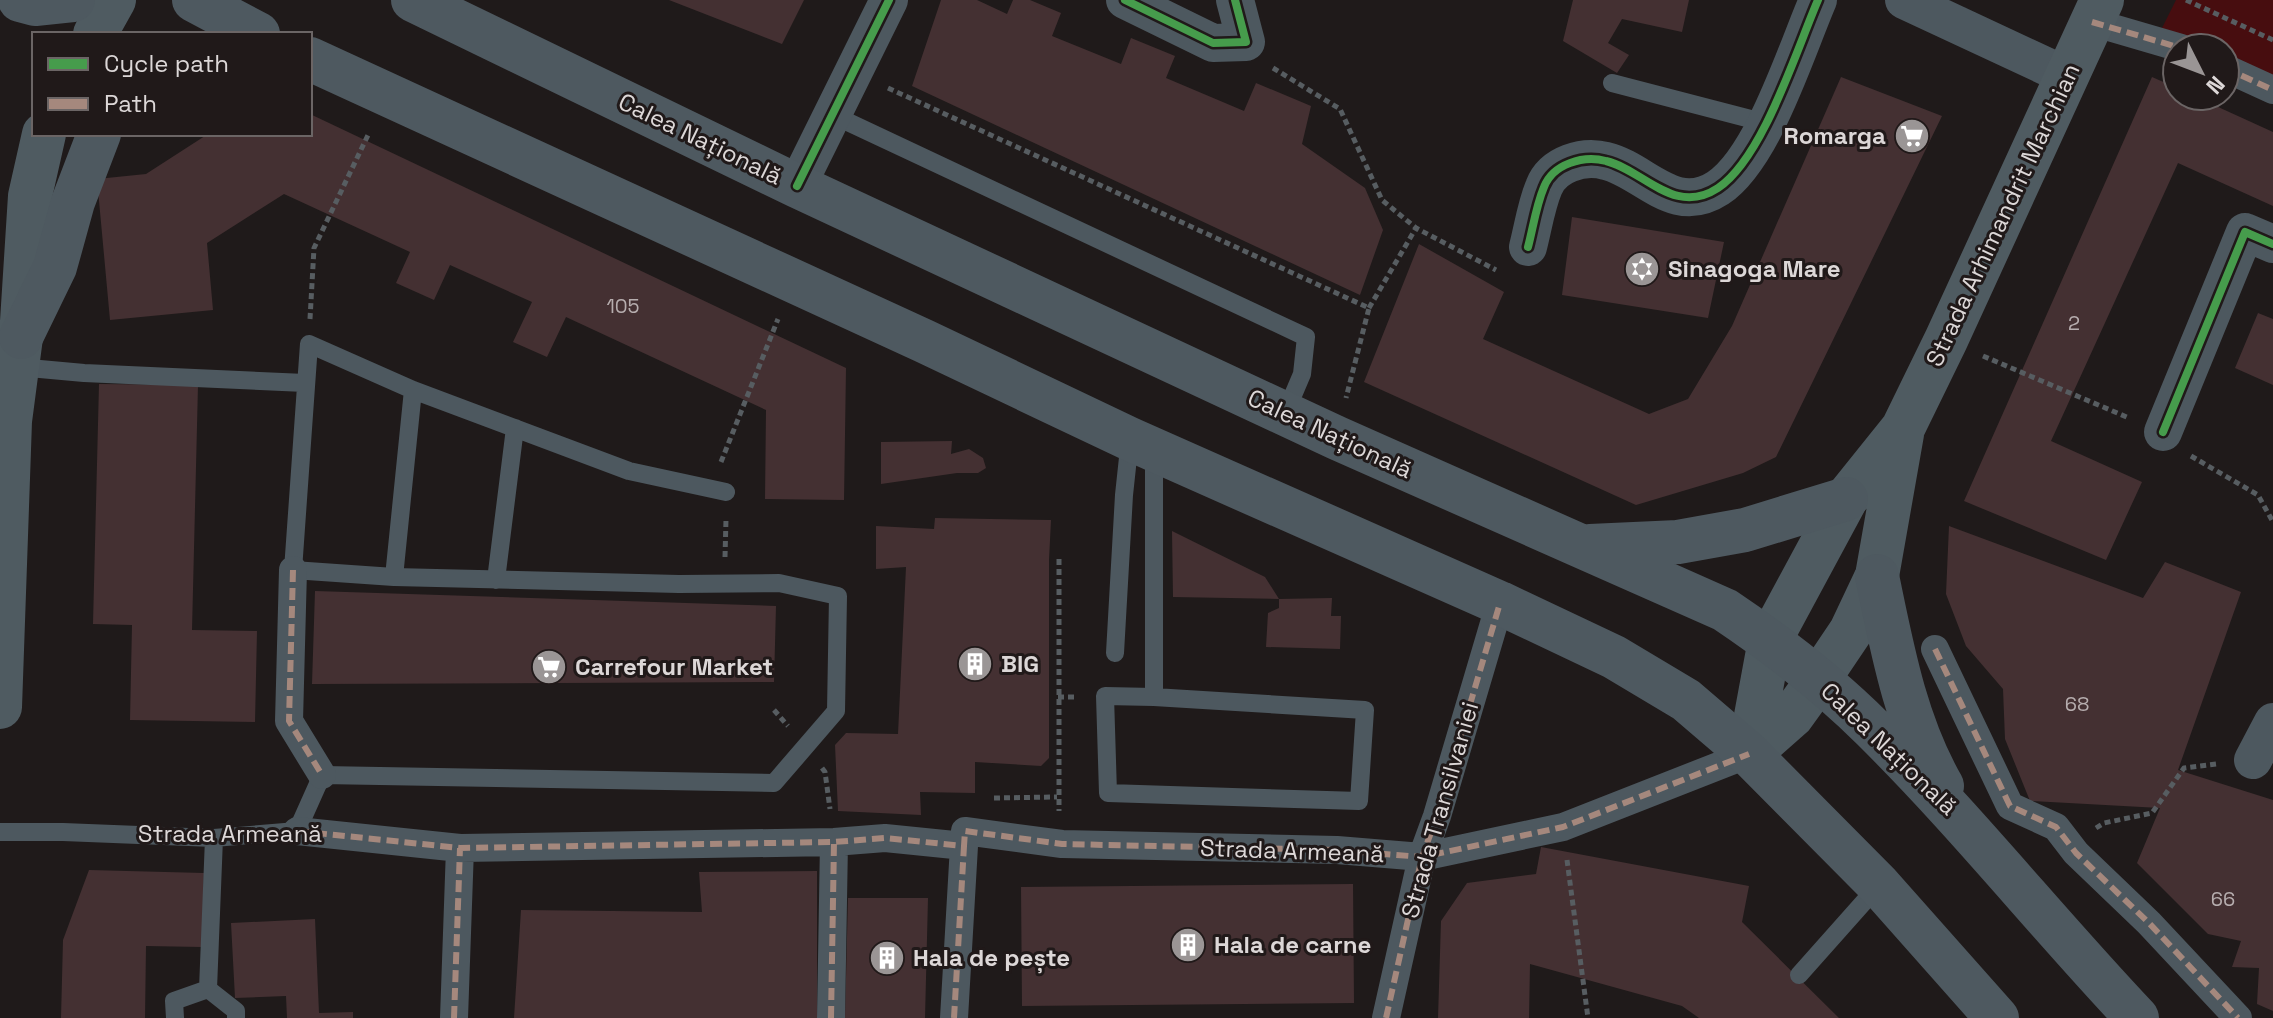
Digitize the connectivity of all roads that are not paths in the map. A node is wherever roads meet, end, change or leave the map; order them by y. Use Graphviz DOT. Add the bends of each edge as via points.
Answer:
graph roads {
  1 [pos="20,0"];
  2 [pos="73,0"];
  3 [pos="114,0"];
  4 [pos="194,0"];
  5 [pos="413,0"];
  6 [pos="889,0"];
  7 [pos="1125,0"];
  8 [pos="1235,0"];
  9 [pos="1818,0"];
  10 [pos="1904,0"];
  11 [pos="456,10"];
  12 [pos="2097,11"];
  13 [pos="96,32"];
  14 [pos="254,32"];
  15 [pos="2161,39"];
  16 [pos="312,60"];
  17 [pos="2241,75"];
  18 [pos="2067,76"];
  19 [pos="1612,83"];
  20 [pos="2273,90"];
  21 [pos="833,115"];
  22 [pos="1766,123"];
  23 [pos="44,136"];
  24 [pos="98,136"];
  25 [pos="797,186"];
  26 [pos="2273,244"];
  27 [pos="1528,247"];
  28 [pos="13,357"];
  29 [pos="305,383"];
  30 [pos="413,390"];
  31 [pos="1285,414"];
  32 [pos="515,428"];
  33 [pos="1903,428"];
  34 [pos="2173,442"];
  35 [pos="1142,444"];
  36 [pos="726,492"];
  37 [pos="1846,499"];
  38 [pos="1579,546"];
  39 [pos="293,570"];
  40 [pos="1877,576"];
  41 [pos="394,577"];
  42 [pos="496,580"];
  43 [pos="1500,603"];
  44 [pos="1770,640"];
  45 [pos="1935,649"];
  46 [pos="1115,653"];
  47 [pos="1818,680"];
  48 [pos="1154,697"];
  49 [pos="0,707"];
  50 [pos="2273,722"];
  51 [pos="1749,754"];
  52 [pos="2253,760"];
  53 [pos="322,775"];
  54 [pos="1960,819"];
  55 [pos="297,831"];
  56 [pos="0,832"];
  57 [pos="214,838"];
  58 [pos="834,842"];
  59 [pos="964,846"];
  60 [pos="460,848"];
  61 [pos="1422,857"];
  62 [pos="1879,885"];
  63 [pos="1799,975"];
  64 [pos="208,989"];
  65 [pos="175,1018"];
  66 [pos="236,1018"];
  67 [pos="454,1018"];
  68 [pos="831,1018"];
  69 [pos="954,1018"];
  70 [pos="1386,1018"];
  71 [pos="1997,1018"];
  72 [pos="2137,1018"];
  73 [pos="2238,1018"];
  1 -- 2 [label="main road"];
  3 -- 13 [label="main road"];
  4 -- 14 [label="main road"];
  5 -- 11 [label="main road, Calea Națională"];
  6 -- 21 [label="street"];
  7 -- 8 [label="street" via="1213,43 1246,42"];
  9 -- 22 [label="street"];
  10 -- 18 [label="street"];
  11 -- 25 [label="main road, Calea Națională"];
  12 -- 15 [label="street"];
  12 -- 18 [label="main road, Strada Arhimandrit Marchian"];
  16 -- 35 [label="main road"];
  17 -- 20 [label="street"];
  18 -- 33 [label="main road, Strada Arhimandrit Marchian"];
  19 -- 22 [label="lane"];
  21 -- 25 [label="street"];
  21 -- 31 [label="lane" via="1306,337 1302,374"];
  22 -- 27 [label="street" via="1740,170 1717,189 1695,197 1671,194 1606,161 1562,165 1544,185"];
  23 -- 28 [label="main road" via="30,196"];
  24 -- 28 [label="main road" via="55,267"];
  25 -- 31 [label="main road, Calea Națională"];
  26 -- 34 [label="street" via="2245,232"];
  28 -- 29 [label="lane" via="84,373"];
  28 -- 49 [label="main road"];
  29 -- 30 [label="lane" via="309,344"];
  29 -- 39 [label="lane"];
  30 -- 32 [label="lane"];
  30 -- 41 [label="lane"];
  31 -- 38 [label="main road, Calea Națională"];
  32 -- 36 [label="lane" via="629,471"];
  32 -- 42 [label="lane"];
  33 -- 37 [label="main road, Strada Arhimandrit Marchian"];
  33 -- 40 [label="main road, Strada Arhimandrit Marchian"];
  35 -- 43 [label="main road"];
  35 -- 46 [label="lane" via="1124,495"];
  35 -- 48 [label="lane"];
  37 -- 38 [label="main road" via="1745,530 1678,542"];
  37 -- 44 [label="main road, Strada Arhimandrit Marchian"];
  38 -- 44 [label="main road, Calea Națională" via="1725,610"];
  39 -- 41 [label="lane"];
  39 -- 53 [label="street" via="289,721"];
  40 -- 47 [label="main road, Strada Arhimandrit Marchian" via="1851,631"];
  40 -- 54 [label="main road" via="1902,686 1927,760"];
  41 -- 42 [label="lane"];
  42 -- 53 [label="lane" via="779,583 838,596 836,711 774,783"];
  43 -- 51 [label="main road" via="1614,657 1686,700"];
  43 -- 61 [label="street, Strada Transilvaniei"];
  44 -- 47 [label="main road, Calea Națională"];
  44 -- 51 [label="main road, Strada Arhimandrit Marchian"];
  45 -- 73 [label="street" via="2010,806 2056,827"];
  47 -- 51 [label="main road, Strada Arhimandrit Marchian" via="1792,716"];
  47 -- 54 [label="main road, Calea Națională"];
  48 -- 48 [label="lane" via="1105,696 1108,793 1359,801 1365,710"];
  50 -- 52 [label="street"];
  51 -- 61 [label="street, Strada Armeană" via="1563,827"];
  51 -- 62 [label="main road"];
  53 -- 55 [label="lane"];
  54 -- 72 [label="main road, Calea Națională"];
  55 -- 57 [label="lane, Strada Armeană"];
  55 -- 60 [label="street, Strada Armeană"];
  56 -- 57 [label="lane, Strada Armeană"];
  57 -- 64 [label="lane"];
  58 -- 59 [label="street" via="885,838"];
  58 -- 60 [label="street, Strada Armeană"];
  58 -- 68 [label="street"];
  59 -- 61 [label="street, Strada Armeană" via="965,831 1062,844"];
  59 -- 69 [label="street"];
  60 -- 67 [label="street"];
  61 -- 70 [label="street, Strada Transilvaniei"];
  62 -- 63 [label="lane"];
  62 -- 71 [label="main road"];
  64 -- 65 [label="lane" via="174,1001"];
  64 -- 66 [label="lane" via="236,1011"];
}
